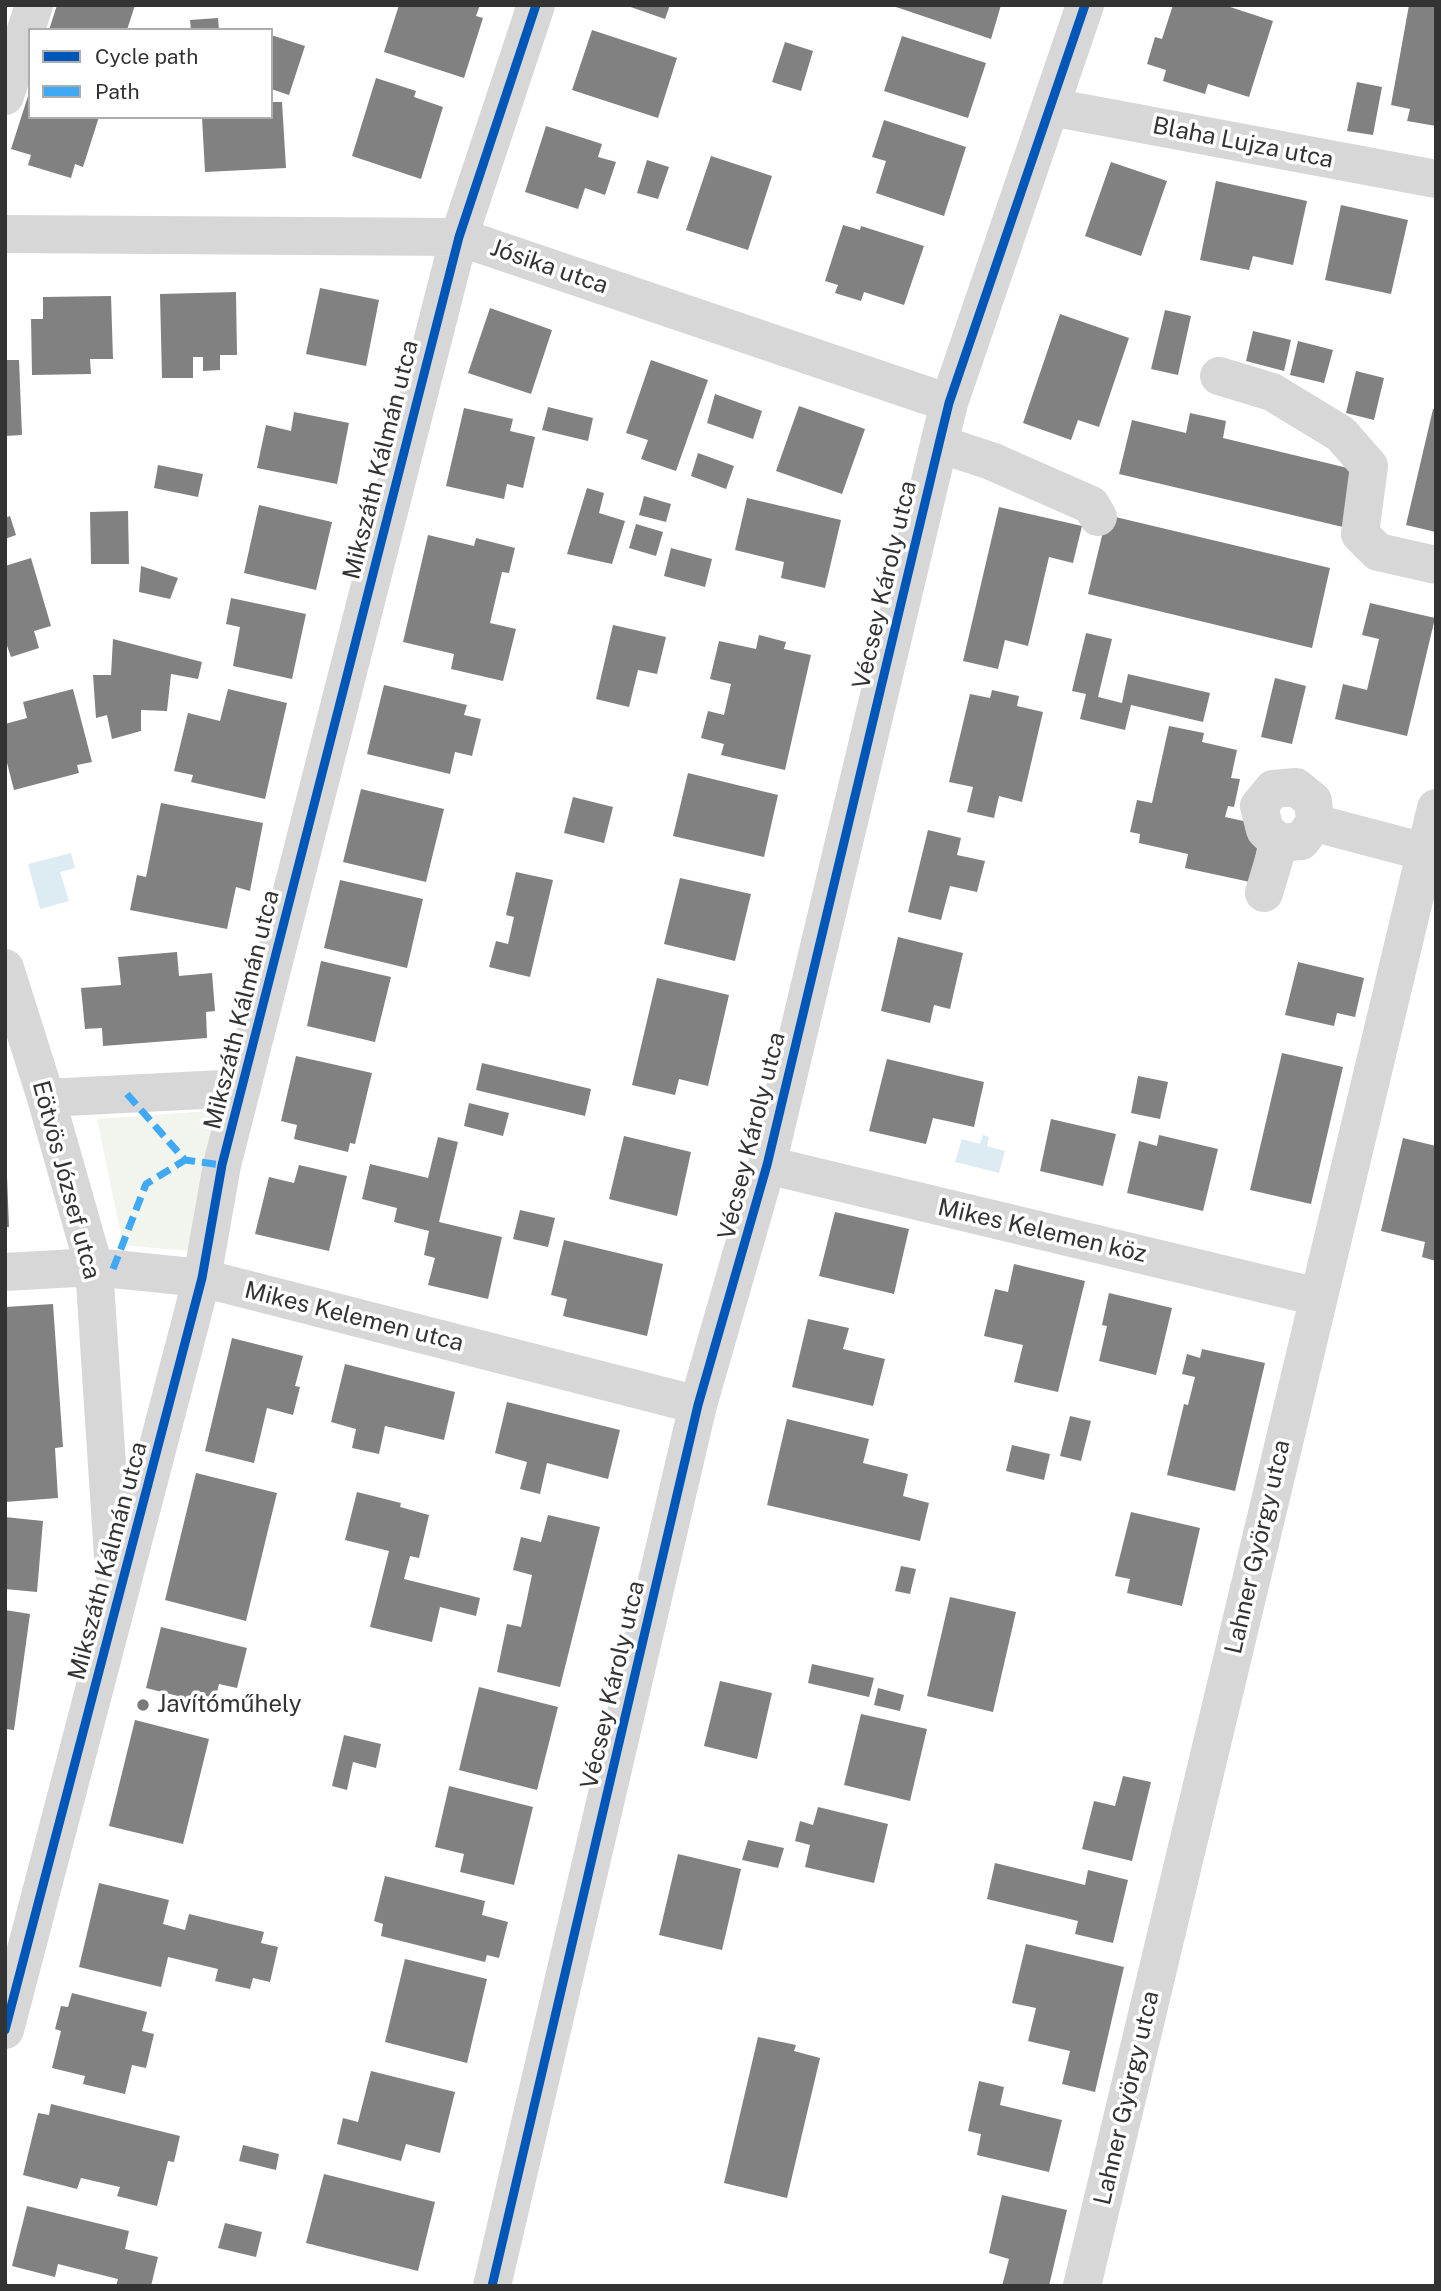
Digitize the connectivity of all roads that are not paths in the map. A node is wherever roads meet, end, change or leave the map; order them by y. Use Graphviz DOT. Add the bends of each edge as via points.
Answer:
graph roads {
  1 [pos="34,5"];
  2 [pos="536,5"];
  3 [pos="1085,5"];
  4 [pos="5,96"];
  5 [pos="1051,107"];
  6 [pos="1436,179"];
  7 [pos="5,234"];
  8 [pos="459,236"];
  9 [pos="1219,376"];
  10 [pos="949,404"];
  11 [pos="939,444"];
  12 [pos="1098,517"];
  13 [pos="1436,565"];
  14 [pos="1436,808"];
  15 [pos="1315,823"];
  16 [pos="1279,843"];
  17 [pos="1425,852"];
  18 [pos="1264,893"];
  19 [pos="5,968"];
  20 [pos="242,1088"];
  21 [pos="46,1098"];
  22 [pos="767,1164"];
  23 [pos="94,1267"];
  24 [pos="5,1272"];
  25 [pos="202,1278"];
  26 [pos="1318,1297"];
  27 [pos="698,1405"];
  28 [pos="116,1606"];
  29 [pos="5,2030"];
  30 [pos="492,2286"];
  31 [pos="1082,2286"];
  1 -- 4 [label="street"];
  2 -- 8 [label="street, Mikszáth Kálmán utca"];
  3 -- 5 [label="street, Vécsey Károly utca"];
  5 -- 6 [label="street, Blaha Lujza utca"];
  5 -- 10 [label="street, Vécsey Károly utca"];
  7 -- 8 [label="street, Jósika utca"];
  8 -- 10 [label="street, Jósika utca"];
  8 -- 20 [label="street, Mikszáth Kálmán utca"];
  9 -- 13 [label="street" via="1272,392 1341,433 1369,466 1360,534 1378,552"];
  10 -- 11 [label="street, Vécsey Károly utca"];
  11 -- 12 [label="street" via="991,461 1091,505"];
  11 -- 22 [label="street, Vécsey Károly utca"];
  14 -- 17 [label="street, Lahner György utca"];
  15 -- 16 [label="street" via="1301,841"];
  15 -- 16 [label="street" via="1313,801 1296,787 1273,789 1259,806 1265,830"];
  15 -- 17 [label="street"];
  16 -- 18 [label="street"];
  17 -- 26 [label="street, Lahner György utca"];
  19 -- 21 [label="street, Eötvös József utca"];
  20 -- 21 [label="street"];
  20 -- 25 [label="street, Mikszáth Kálmán utca" via="222,1165"];
  21 -- 23 [label="street, Eötvös József utca"];
  22 -- 26 [label="street, Mikes Kelemen köz"];
  22 -- 27 [label="street, Vécsey Károly utca"];
  23 -- 24 [label="street, Mikes Kelemen utca"];
  23 -- 25 [label="street, Mikes Kelemen utca"];
  23 -- 28 [label="street, Eötvös József utca"];
  25 -- 27 [label="street, Mikes Kelemen utca"];
  25 -- 28 [label="street, Mikszáth Kálmán utca"];
  26 -- 31 [label="street, Lahner György utca"];
  27 -- 30 [label="street, Vécsey Károly utca"];
  28 -- 29 [label="street, Mikszáth Kálmán utca"];
}
